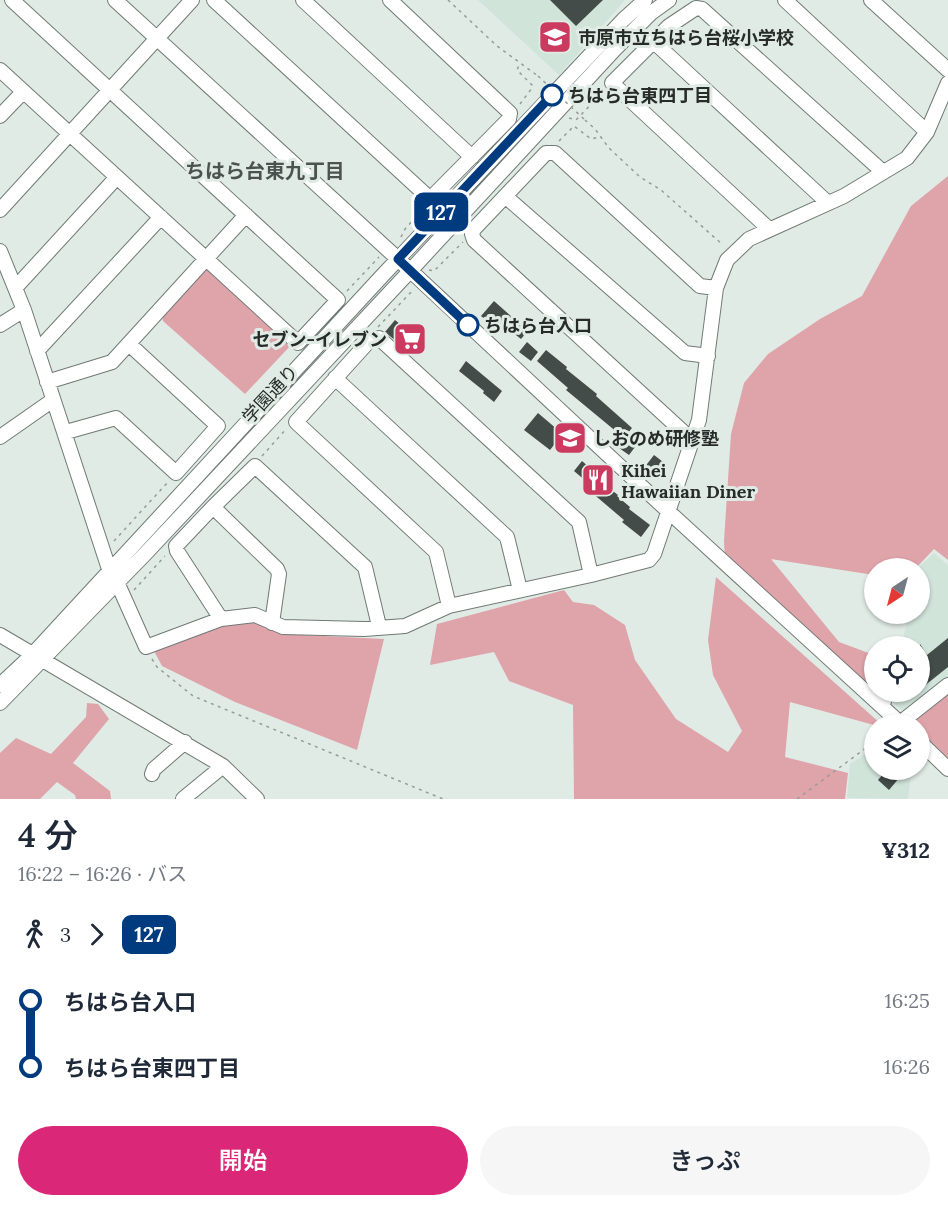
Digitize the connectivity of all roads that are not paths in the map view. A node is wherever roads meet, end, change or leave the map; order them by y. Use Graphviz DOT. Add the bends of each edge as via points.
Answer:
graph roads {
  1 [pos="12,0"];
  2 [pos="115,0"];
  3 [pos="192,0"];
  4 [pos="214,0"];
  5 [pos="303,0"];
  6 [pos="390,0"];
  7 [pos="645,0"];
  8 [pos="669,0"];
  9 [pos="785,0"];
  10 [pos="872,0"];
  11 [pos="157,38"];
  12 [pos="654,42"];
  13 [pos="0,70"];
  14 [pos="948,70"];
  15 [pos="948,83"];
  16 [pos="110,90"];
  17 [pos="23,92"];
  18 [pos="0,116"];
  19 [pos="927,132"];
  20 [pos="70,134"];
  21 [pos="472,157"];
  22 [pos="883,172"];
  23 [pos="117,177"];
  24 [pos="506,196"];
  25 [pos="828,203"];
  26 [pos="0,210"];
  27 [pos="246,215"];
  28 [pos="161,217"];
  29 [pos="769,229"];
  30 [pos="0,251"];
  31 [pos="206,259"];
  32 [pos="398,259"];
  33 [pos="410,271"];
  34 [pos="5,275"];
  35 [pos="16,287"];
  36 [pos="716,288"];
  37 [pos="24,310"];
  38 [pos="0,325"];
  39 [pos="129,344"];
  40 [pos="37,351"];
  41 [pos="708,356"];
  42 [pos="335,378"];
  43 [pos="47,382"];
  44 [pos="53,400"];
  45 [pos="66,432"];
  46 [pos="0,437"];
  47 [pos="693,441"];
  48 [pos="213,507"];
  49 [pos="669,512"];
  50 [pos="109,569"];
  51 [pos="591,575"];
  52 [pos="117,582"];
  53 [pos="520,591"];
  54 [pos="449,606"];
  55 [pos="221,619"];
  56 [pos="272,623"];
  57 [pos="379,626"];
  58 [pos="0,635"];
  59 [pos="37,658"];
  60 [pos="0,685"];
  61 [pos="948,685"];
  62 [pos="884,702"];
  63 [pos="0,703"];
  64 [pos="882,707"];
  65 [pos="890,714"];
  66 [pos="913,714"];
  67 [pos="185,742"];
  68 [pos="930,752"];
  69 [pos="223,766"];
  70 [pos="948,769"];
  71 [pos="152,774"];
  72 [pos="250,797"];
  73 [pos="183,799"];
  1 -- 16 [label="street"];
  2 -- 11 [label="street"];
  3 -- 11 [label="street"];
  4 -- 21 [label="street" via="429,197"];
  5 -- 21 [label="street"];
  6 -- 21 [label="street" via="510,112 509,119"];
  7 -- 32 [label="street, 学園通り"];
  8 -- 33 [label="street, 学園通り" via="615,49"];
  9 -- 19 [label="street"];
  10 -- 14 [label="street"];
  11 -- 16 [label="street"];
  11 -- 32 [label="street"];
  12 -- 22 [label="street" via="669,26 696,8 702,9"];
  12 -- 25 [label="street"];
  12 -- 29 [label="street" via="612,83"];
  13 -- 17 [label="street"];
  15 -- 19 [label="street"];
  16 -- 20 [label="street"];
  16 -- 27 [label="street"];
  17 -- 18 [label="street"];
  17 -- 20 [label="street"];
  19 -- 22 [label="street" via="907,158"];
  20 -- 23 [label="street"];
  20 -- 26 [label="street"];
  22 -- 25 [label="street"];
  23 -- 28 [label="street"];
  23 -- 35 [label="street"];
  24 -- 36 [label="street" via="546,153 555,153 700,286"];
  24 -- 41 [label="street" via="685,353"];
  24 -- 47 [label="street" via="474,229 474,240"];
  25 -- 29 [label="street"];
  27 -- 31 [label="street"];
  27 -- 31 [label="street" via="338,300 298,343"];
  28 -- 31 [label="street"];
  28 -- 40 [label="street"];
  29 -- 36 [label="street" via="733,254"];
  30 -- 34 [label="street"];
  31 -- 39 [label="street"];
  32 -- 33 [label="street"];
  32 -- 50 [label="street, 学園通り"];
  33 -- 49 [label="street" via="423,275"];
  33 -- 52 [label="street, 学園通り"];
  34 -- 35 [label="street"];
  35 -- 37 [label="street"];
  36 -- 41 [label="street"];
  37 -- 38 [label="street"];
  37 -- 40 [label="street"];
  39 -- 43 [label="street" via="112,362"];
  39 -- 45 [label="street" via="218,426 176,473 116,418"];
  40 -- 43 [label="street"];
  41 -- 47 [label="street"];
  42 -- 51 [label="street" via="370,340 379,338 579,522"];
  42 -- 53 [label="street" via="507,537"];
  42 -- 54 [label="street" via="296,422 436,552"];
  43 -- 44 [label="street"];
  44 -- 45 [label="street"];
  44 -- 46 [label="street"];
  45 -- 50 [label="street"];
  47 -- 49 [label="street"];
  48 -- 55 [label="street" via="176,546"];
  48 -- 56 [label="street" via="277,569"];
  48 -- 57 [label="street" via="255,466 365,567"];
  49 -- 51 [label="street" via="649,560"];
  49 -- 64 [label="street"];
  50 -- 59 [label="street, 学園通り"];
  51 -- 53 [label="street"];
  52 -- 55 [label="street" via="146,647"];
  52 -- 59 [label="street, 学園通り"];
  53 -- 54 [label="street"];
  54 -- 57 [label="street" via="405,626"];
  55 -- 56 [label="street" via="255,615"];
  56 -- 57 [label="street" via="283,627"];
  58 -- 59 [label="street"];
  59 -- 60 [label="street"];
  59 -- 63 [label="street"];
  59 -- 67 [label="street"];
  61 -- 66 [label="street"];
  62 -- 64 [label="street"];
  64 -- 65 [label="street"];
  67 -- 69 [label="street"];
  67 -- 71 [label="street"];
  68 -- 70 [label="street"];
  69 -- 72 [label="street"];
  69 -- 73 [label="street"];
}
